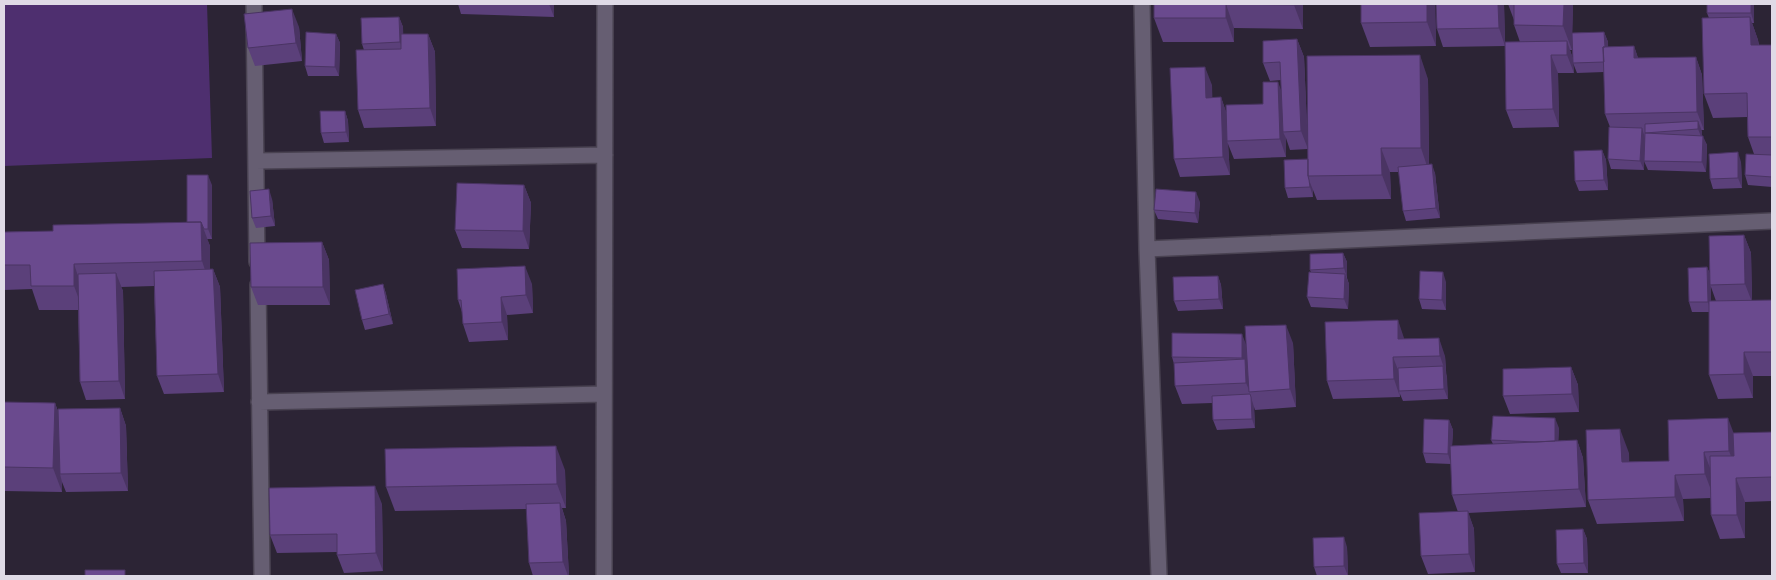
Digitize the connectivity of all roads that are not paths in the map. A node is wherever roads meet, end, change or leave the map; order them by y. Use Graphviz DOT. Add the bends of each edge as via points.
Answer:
graph roads {
  1 [pos="254,4"];
  2 [pos="605,4"];
  3 [pos="1142,4"];
  4 [pos="605,155"];
  5 [pos="256,161"];
  6 [pos="1772,221"];
  7 [pos="1147,249"];
  8 [pos="604,394"];
  9 [pos="259,402"];
  10 [pos="262,576"];
  11 [pos="604,576"];
  12 [pos="1159,576"];
  1 -- 5 [label="street"];
  2 -- 4 [label="street"];
  3 -- 7 [label="street"];
  4 -- 5 [label="street"];
  4 -- 8 [label="street"];
  5 -- 9 [label="street"];
  6 -- 7 [label="street"];
  7 -- 12 [label="street"];
  8 -- 9 [label="street"];
  8 -- 11 [label="street"];
  9 -- 10 [label="street"];
}
